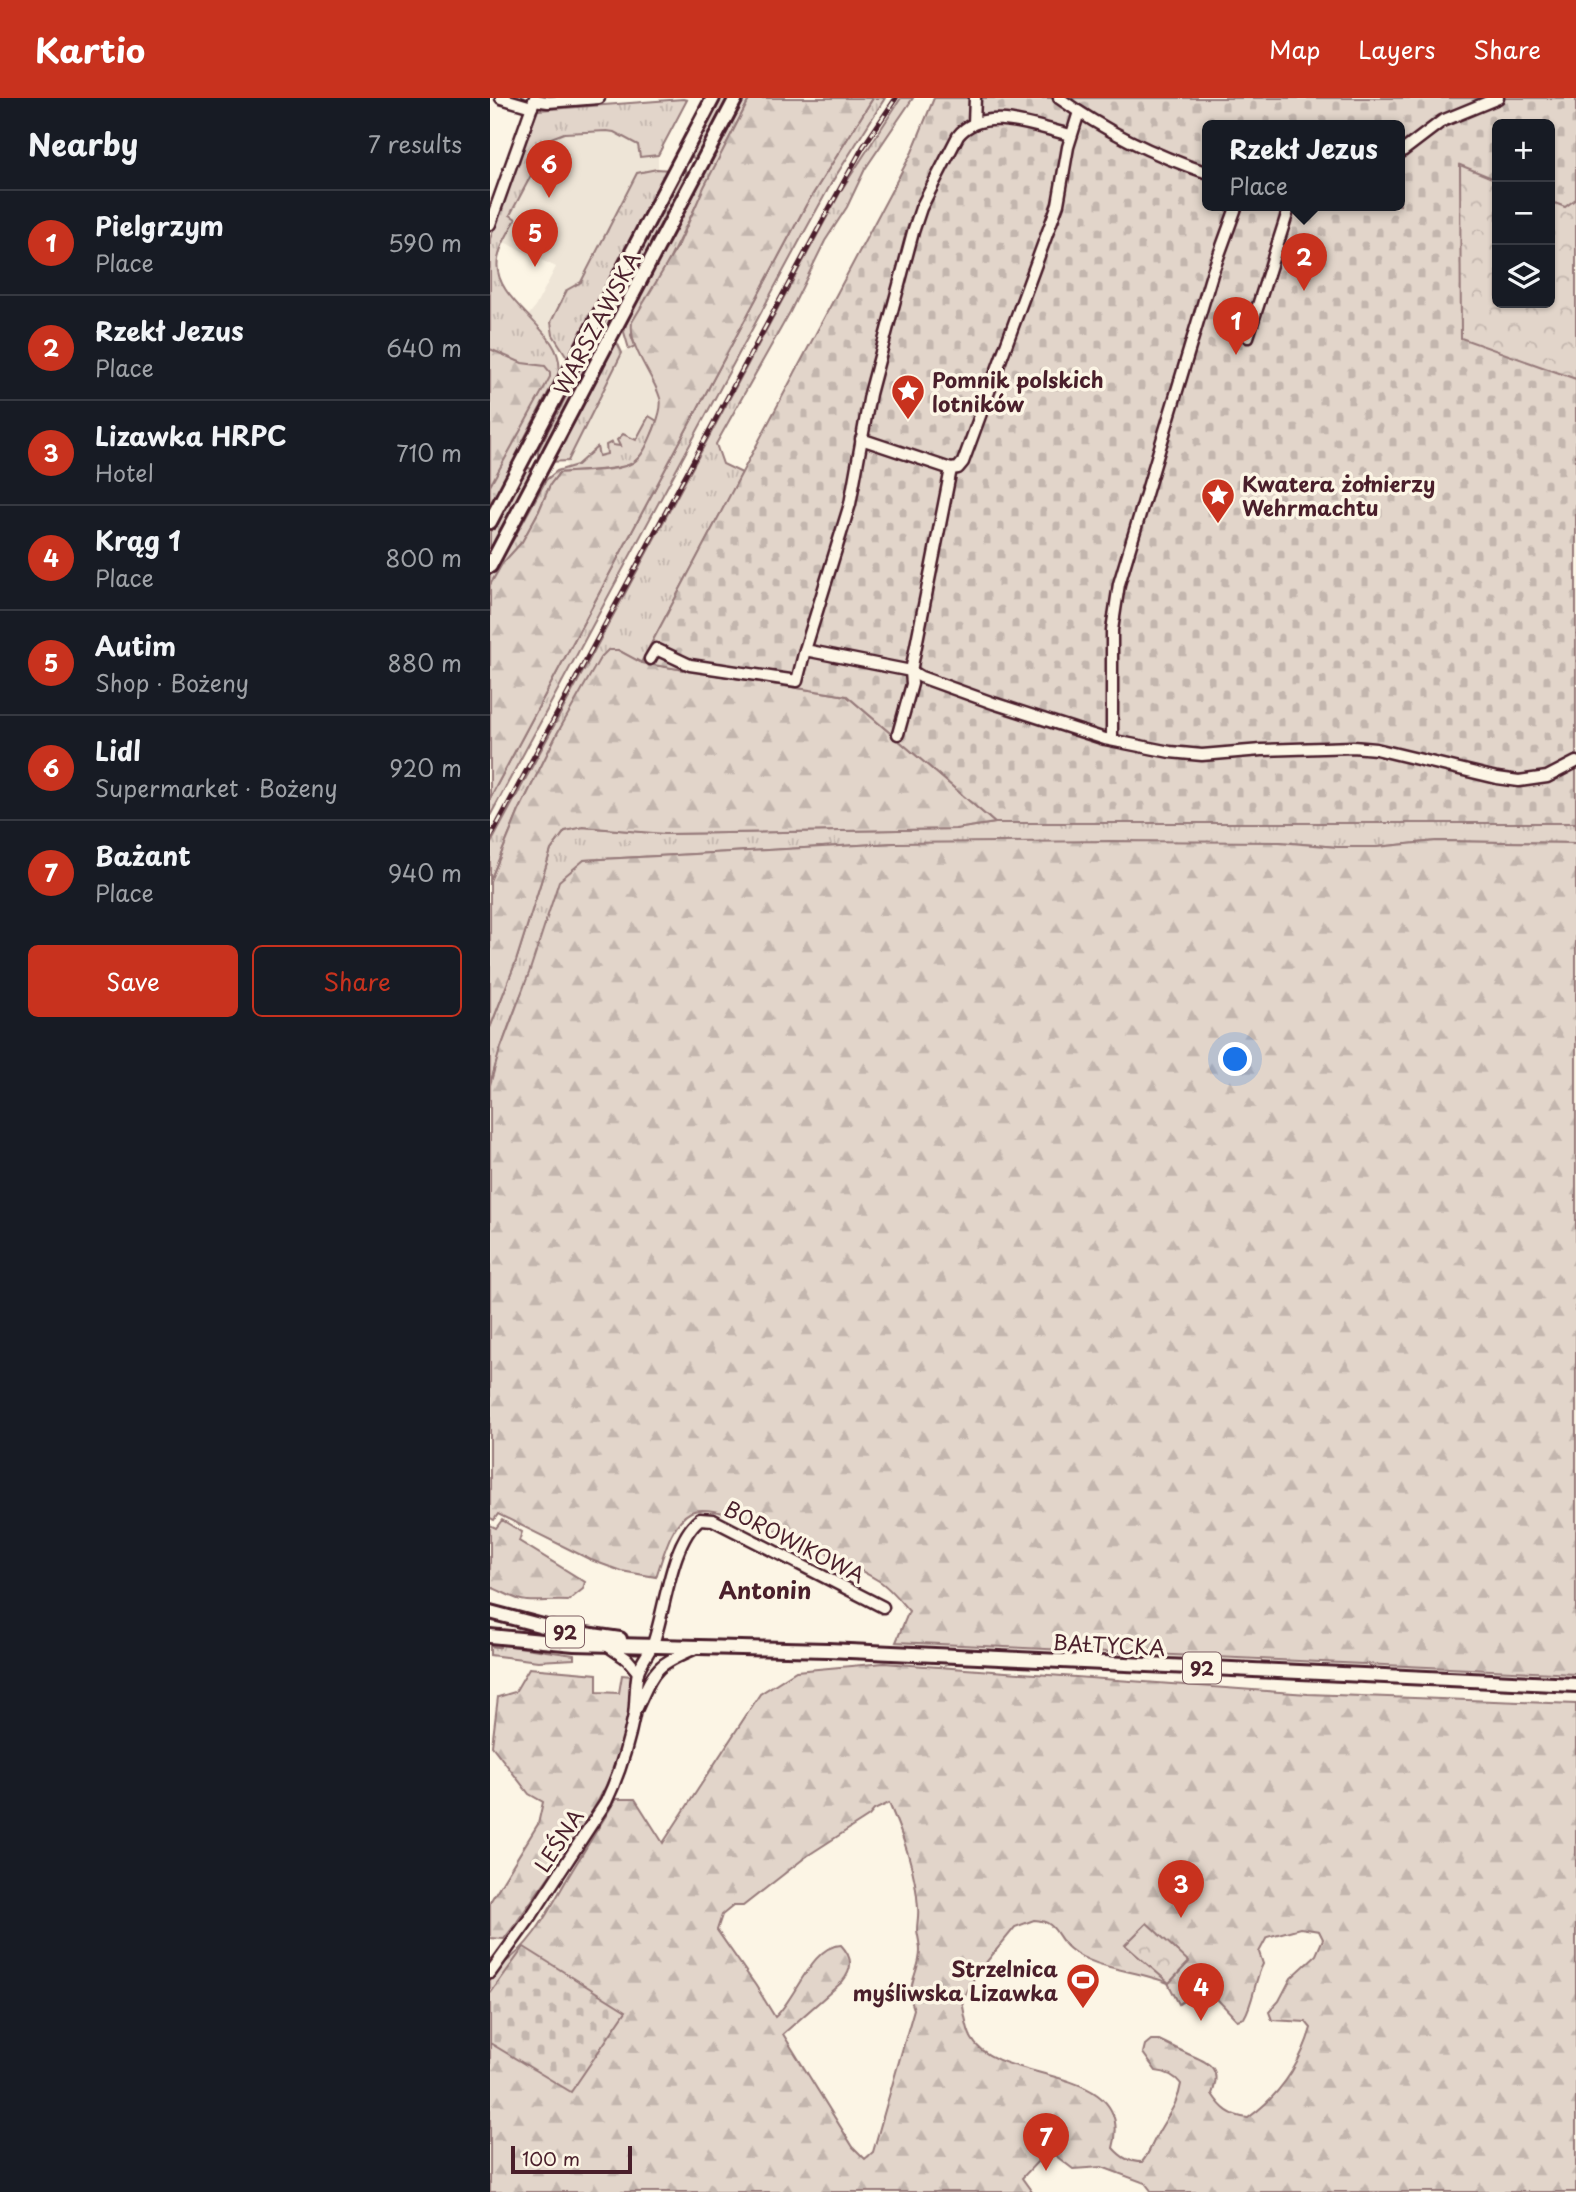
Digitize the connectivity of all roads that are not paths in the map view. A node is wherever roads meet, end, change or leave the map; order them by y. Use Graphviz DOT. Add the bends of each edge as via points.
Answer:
graph roads {
  1 [pos="501,98"];
  2 [pos="599,98"];
  3 [pos="736,98"];
  4 [pos="975,98"];
  5 [pos="1059,98"];
  6 [pos="1498,98"];
  7 [pos="709,99"];
  8 [pos="534,102"];
  9 [pos="1079,112"];
  10 [pos="974,123"];
  11 [pos="1071,135"];
  12 [pos="1405,149"];
  13 [pos="681,159"];
  14 [pos="1202,171"];
  15 [pos="694,178"];
  16 [pos="1235,211"];
  17 [pos="1288,211"];
  18 [pos="490,224"];
  19 [pos="1248,337"];
  20 [pos="862,439"];
  21 [pos="524,457"];
  22 [pos="542,467"];
  23 [pos="951,469"];
  24 [pos="490,522"];
  25 [pos="490,566"];
  26 [pos="806,650"];
  27 [pos="650,659"];
  28 [pos="911,671"];
  29 [pos="898,734"];
  30 [pos="1112,739"];
  31 [pos="1576,762"];
  32 [pos="883,1607"];
  33 [pos="490,1612"];
  34 [pos="490,1636"];
  35 [pos="608,1646"];
  36 [pos="646,1646"];
  37 [pos="697,1648"];
  38 [pos="654,1671"];
  39 [pos="638,1672"];
  40 [pos="1576,1685"];
  41 [pos="634,1714"];
  42 [pos="490,1973"];
  1 -- 8 [label="street"];
  2 -- 8 [label="street"];
  3 -- 15 [label="main road, WARSZAWSKA"];
  4 -- 10 [label="street"];
  5 -- 9 [label="street"];
  6 -- 12 [label="street" via="1442,121"];
  7 -- 13 [label="main road, WARSZAWSKA"];
  8 -- 18 [label="street"];
  9 -- 11 [label="street"];
  9 -- 14 [label="street" via="1135,145"];
  10 -- 11 [label="street" via="1010,121"];
  10 -- 20 [label="street" via="958,136 915,225"];
  11 -- 23 [label="street" via="1058,204 965,459"];
  13 -- 15 [label="main road" via="692,167"];
  13 -- 21 [label="main road, WARSZAWSKA"];
  15 -- 22 [label="main road, WARSZAWSKA"];
  16 -- 30 [label="street" via="1119,584 1112,631"];
  17 -- 19 [label="street"];
  20 -- 23 [label="street"];
  20 -- 26 [label="street" via="850,504"];
  21 -- 22 [label="main road"];
  21 -- 24 [label="main road, WARSZAWSKA"];
  22 -- 25 [label="main road, WARSZAWSKA"];
  23 -- 28 [label="street"];
  26 -- 27 [label="street" via="797,681 690,665 656,649"];
  26 -- 28 [label="street"];
  28 -- 29 [label="street" via="912,684"];
  28 -- 30 [label="street" via="973,697"];
  30 -- 31 [label="street" via="1202,755 1376,749 1508,780 1539,779"];
  32 -- 36 [label="street, BOROWIKOWA" via="713,1520 700,1519 677,1560"];
  33 -- 36 [label="main road, BAŁTYCKA / 92"];
  34 -- 35 [label="main road, BAŁTYCKA / 92"];
  35 -- 36 [label="main road, BAŁTYCKA / 92"];
  35 -- 39 [label="street"];
  36 -- 37 [label="main road, BAŁTYCKA / 92"];
  36 -- 38 [label="street, LEŚNA"];
  36 -- 39 [label="street, LEŚNA"];
  37 -- 38 [label="street"];
  37 -- 40 [label="main road, BAŁTYCKA / 92"];
  38 -- 41 [label="street, LEŚNA"];
  39 -- 41 [label="street, LEŚNA"];
  41 -- 42 [label="street, LEŚNA" via="606,1802"];
}
